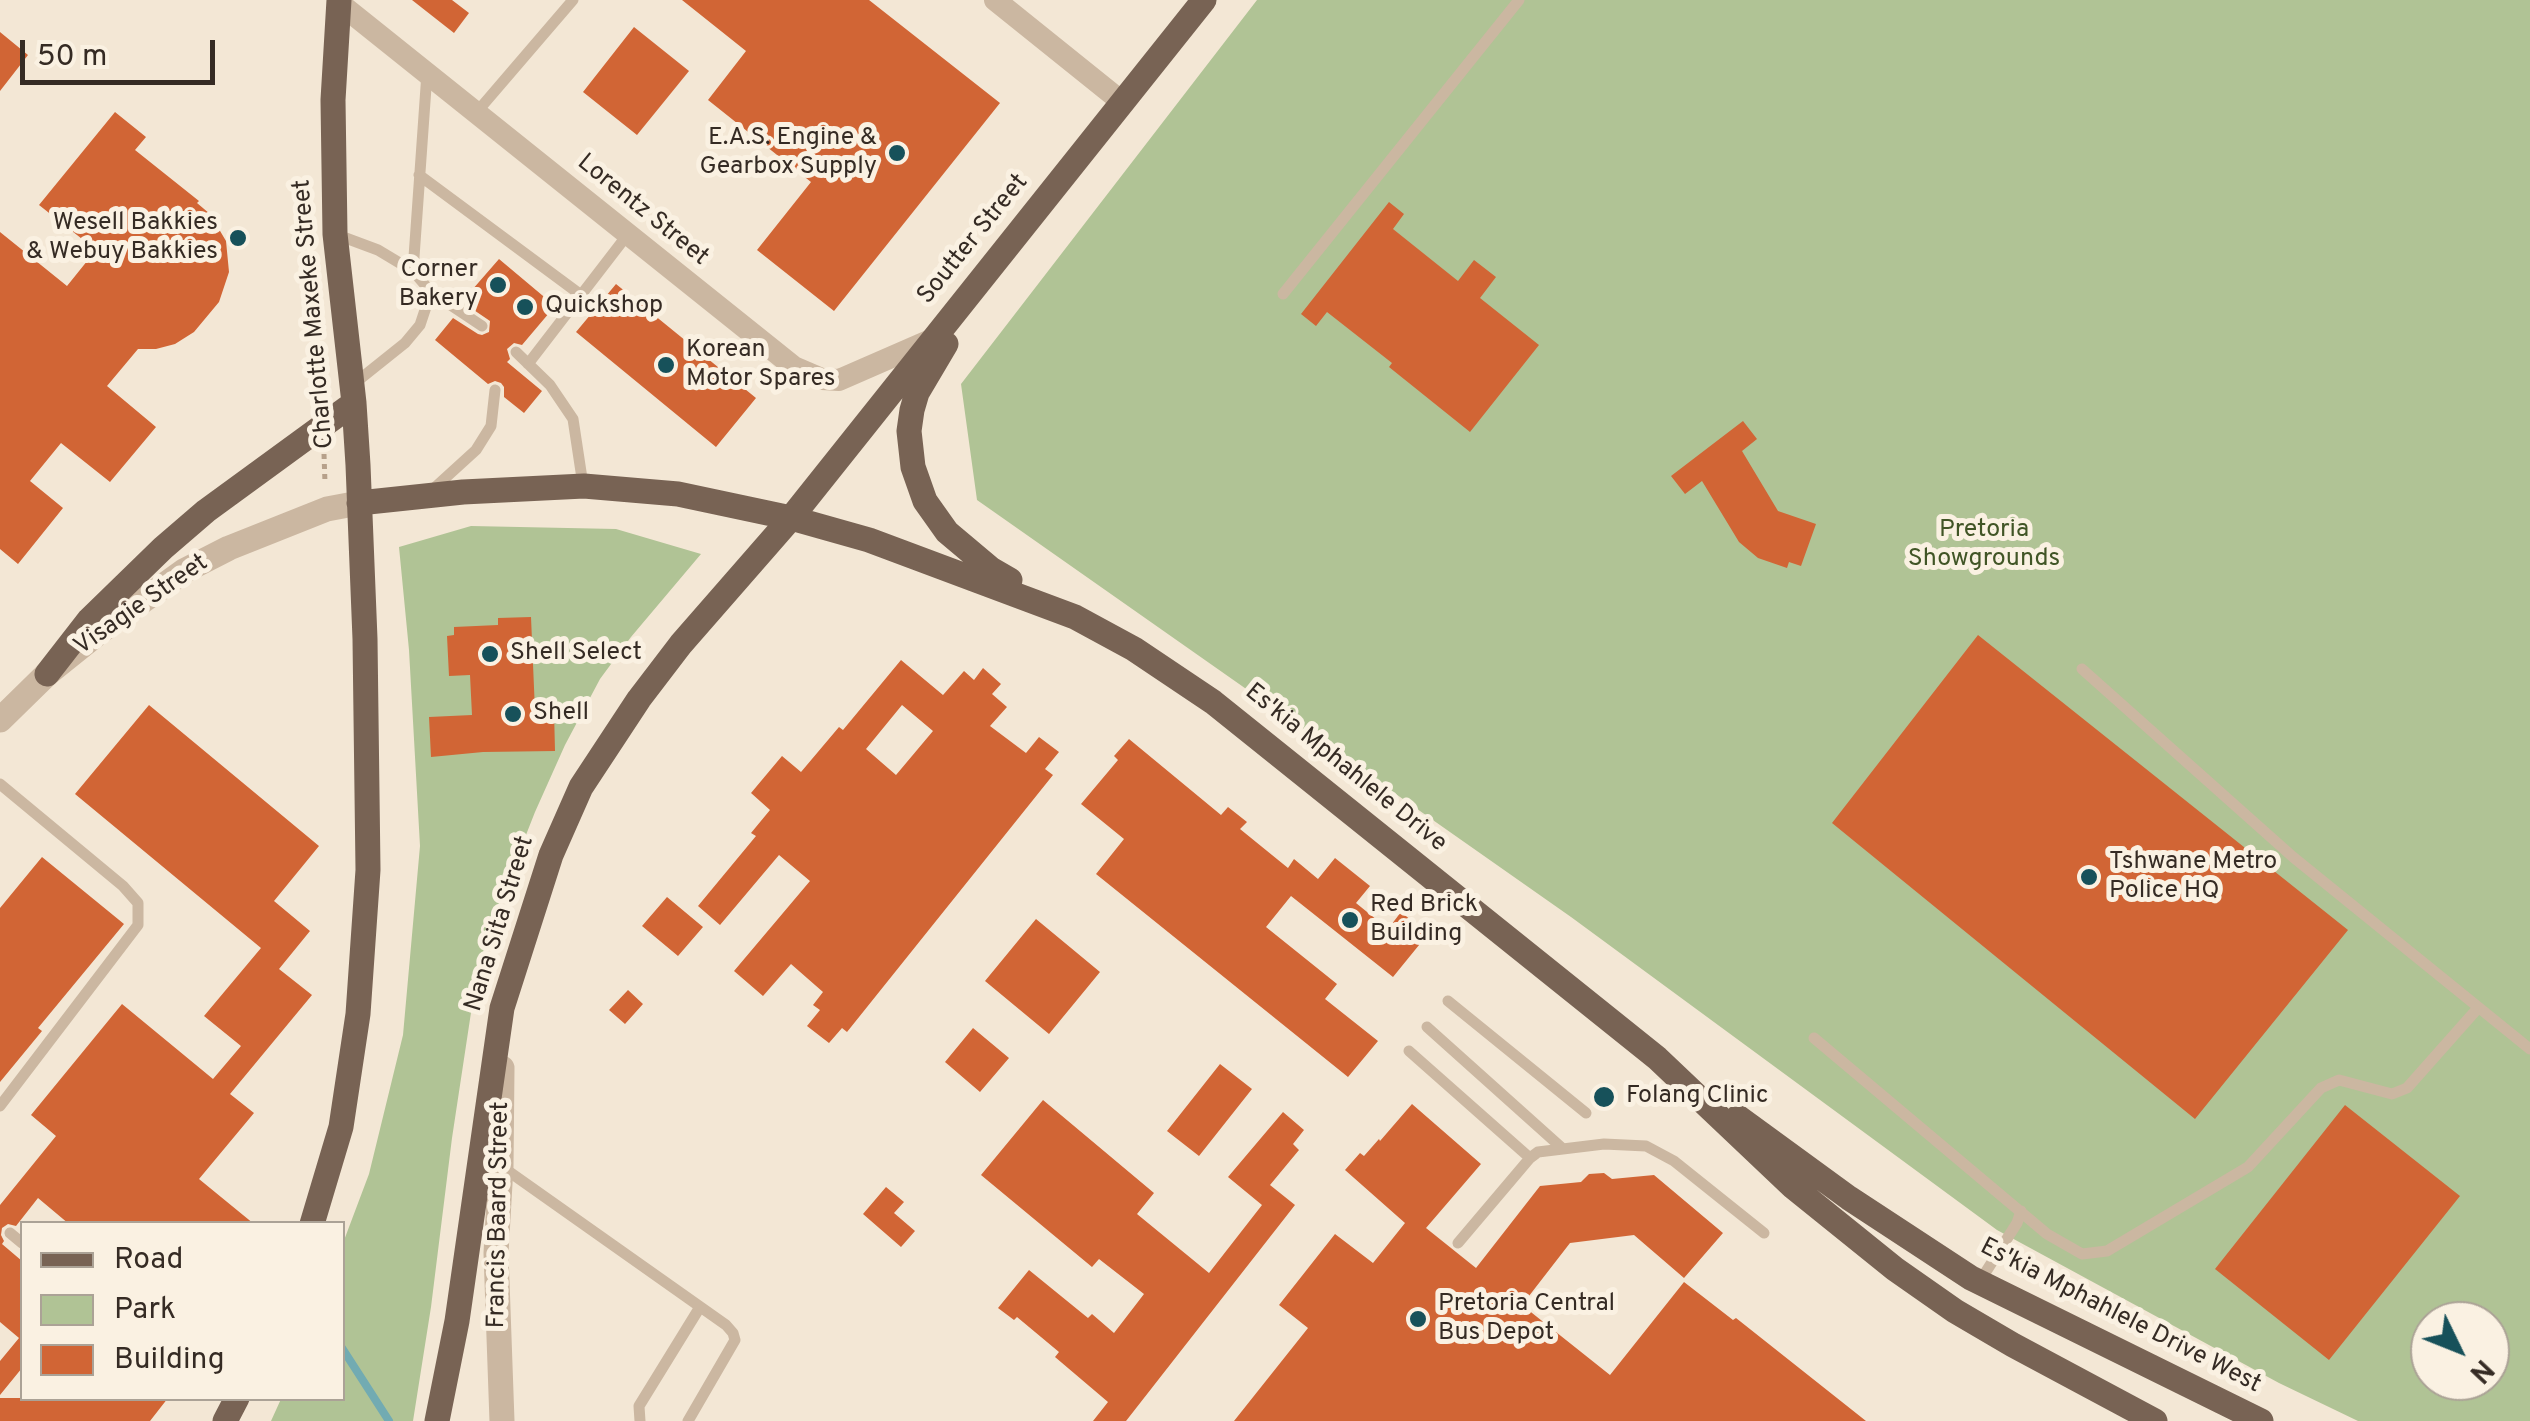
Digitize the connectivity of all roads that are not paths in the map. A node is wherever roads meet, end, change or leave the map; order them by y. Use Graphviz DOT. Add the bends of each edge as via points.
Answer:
graph roads {
  1 [pos="573,0"];
  2 [pos="995,0"];
  3 [pos="1204,0"];
  4 [pos="1519,0"];
  5 [pos="339,2"];
  6 [pos="426,73"];
  7 [pos="1122,102"];
  8 [pos="476,113"];
  9 [pos="419,175"];
  10 [pos="335,234"];
  11 [pos="628,234"];
  12 [pos="995,262"];
  13 [pos="412,271"];
  14 [pos="431,292"];
  15 [pos="1284,294"];
  16 [pos="581,295"];
  17 [pos="482,326"];
  18 [pos="933,340"];
  19 [pos="516,352"];
  20 [pos="528,364"];
  21 [pos="495,390"];
  22 [pos="353,394"];
  23 [pos="584,486"];
  24 [pos="426,496"];
  25 [pos="359,503"];
  26 [pos="791,518"];
  27 [pos="1075,617"];
  28 [pos="2082,668"];
  29 [pos="47,674"];
  30 [pos="0,720"];
  31 [pos="0,784"];
  32 [pos="1448,1001"];
  33 [pos="502,1008"];
  34 [pos="2478,1008"];
  35 [pos="1427,1028"];
  36 [pos="1814,1038"];
  37 [pos="2530,1049"];
  38 [pos="1408,1051"];
  39 [pos="1658,1058"];
  40 [pos="0,1106"];
  41 [pos="1586,1113"];
  42 [pos="1562,1148"];
  43 [pos="1530,1158"];
  44 [pos="501,1166"];
  45 [pos="2021,1211"];
  46 [pos="313,1221"];
  47 [pos="10,1233"];
  48 [pos="1764,1233"];
  49 [pos="20,1241"];
  50 [pos="1458,1243"];
  51 [pos="1980,1282"];
  52 [pos="700,1307"];
  53 [pos="437,1421"];
  54 [pos="502,1421"];
  55 [pos="640,1421"];
  56 [pos="688,1421"];
  57 [pos="2155,1421"];
  58 [pos="2261,1421"];
  1 -- 8 [label="lane"];
  2 -- 7 [label="street"];
  3 -- 7 [label="main road, Soutter Street"];
  4 -- 15 [label="lane"];
  5 -- 6 [label="street, Lorentz Street"];
  5 -- 10 [label="main road, Charlotte Maxeke Street"];
  6 -- 8 [label="street, Lorentz Street"];
  6 -- 9 [label="lane"];
  7 -- 12 [label="main road, Soutter Street"];
  8 -- 11 [label="street, Lorentz Street"];
  9 -- 13 [label="lane"];
  9 -- 16 [label="lane"];
  10 -- 13 [label="lane"];
  10 -- 22 [label="main road, Charlotte Maxeke Street"];
  11 -- 16 [label="lane"];
  11 -- 18 [label="street, Lorentz Street" via="810,376 839,380"];
  12 -- 18 [label="main road, Soutter Street"];
  12 -- 27 [label="main road" via="917,393 909,431 913,467 925,501 964,548"];
  13 -- 14 [label="lane"];
  14 -- 17 [label="lane"];
  14 -- 22 [label="lane" via="420,325"];
  16 -- 20 [label="lane"];
  18 -- 26 [label="main road, Soutter Street"];
  19 -- 20 [label="lane"];
  20 -- 23 [label="lane" via="573,419"];
  21 -- 24 [label="lane" via="490,426 476,450"];
  22 -- 25 [label="main road, Charlotte Maxeke Street"];
  22 -- 29 [label="main road" via="322,426 163,548 89,620"];
  23 -- 24 [label="main road, Es'kia Mphahlele Drive"];
  23 -- 26 [label="main road, Es'kia Mphahlele Drive" via="678,494"];
  24 -- 25 [label="main road, Es'kia Mphahlele Drive"];
  25 -- 29 [label="street, Visagie Street" via="327,509 184,571"];
  25 -- 46 [label="main road" via="368,802 363,950 341,1127"];
  26 -- 27 [label="main road, Es'kia Mphahlele Drive"];
  26 -- 33 [label="main road, Nana Sita Street" via="639,698 581,787 551,855"];
  27 -- 39 [label="main road, Es'kia Mphahlele Drive" via="1213,702"];
  28 -- 34 [label="lane"];
  29 -- 30 [label="street, Visagie Street"];
  31 -- 40 [label="lane" via="138,902 138,925"];
  32 -- 41 [label="lane"];
  33 -- 44 [label="street, Francis Baard Street"];
  33 -- 53 [label="main road, Nana Sita Street"];
  34 -- 37 [label="lane"];
  34 -- 45 [label="lane" via="2407,1088 2392,1094 2338,1080 2321,1088 2248,1167 2107,1251 2082,1254"];
  35 -- 42 [label="lane"];
  36 -- 45 [label="lane"];
  38 -- 43 [label="lane"];
  39 -- 51 [label="main road, Es'kia Mphahlele Drive West" via="1849,1198"];
  39 -- 57 [label="main road, Es'kia Mphahlele Drive" via="1792,1186 1895,1269 2012,1346"];
  42 -- 43 [label="lane"];
  42 -- 48 [label="lane" via="1646,1146"];
  43 -- 50 [label="lane"];
  44 -- 52 [label="lane"];
  44 -- 54 [label="street, Francis Baard Street" via="496,1253"];
  45 -- 51 [label="lane"];
  47 -- 49 [label="lane"];
  51 -- 58 [label="main road, Es'kia Mphahlele Drive West"];
  52 -- 55 [label="lane" via="639,1406"];
  52 -- 56 [label="lane" via="735,1340"];
}
